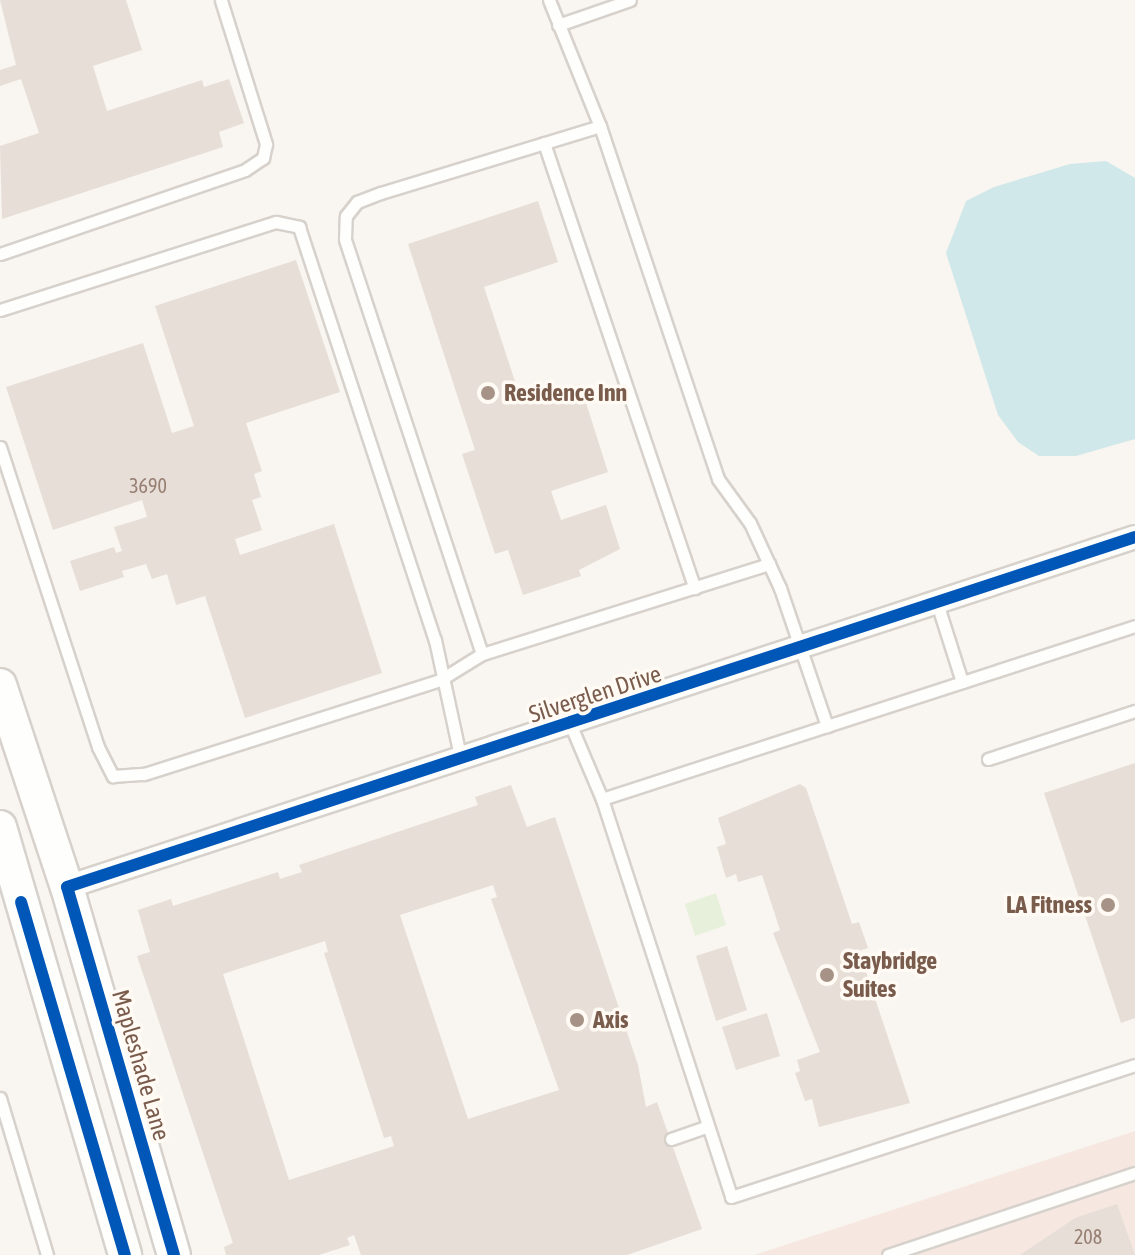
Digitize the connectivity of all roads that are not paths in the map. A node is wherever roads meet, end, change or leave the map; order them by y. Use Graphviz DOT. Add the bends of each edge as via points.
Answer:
graph roads {
  1 [pos="221,0"];
  2 [pos="549,0"];
  3 [pos="630,0"];
  4 [pos="558,25"];
  5 [pos="600,126"];
  6 [pos="544,143"];
  7 [pos="0,254"];
  8 [pos="0,310"];
  9 [pos="0,447"];
  10 [pos="3,468"];
  11 [pos="1135,537"];
  12 [pos="769,564"];
  13 [pos="695,588"];
  14 [pos="937,603"];
  15 [pos="1135,626"];
  16 [pos="799,649"];
  17 [pos="482,654"];
  18 [pos="440,680"];
  19 [pos="962,682"];
  20 [pos="0,685"];
  21 [pos="1135,711"];
  22 [pos="571,726"];
  23 [pos="827,726"];
  24 [pos="988,759"];
  25 [pos="461,760"];
  26 [pos="602,799"];
  27 [pos="0,827"];
  28 [pos="67,887"];
  29 [pos="16,904"];
  30 [pos="1135,1065"];
  31 [pos="0,1098"];
  32 [pos="708,1126"];
  33 [pos="671,1139"];
  34 [pos="1135,1173"];
  35 [pos="47,1255"];
  36 [pos="125,1255"];
  37 [pos="174,1255"];
  38 [pos="888,1255"];
  1 -- 7 [label="lane" via="266,144 263,158 245,170"];
  2 -- 4 [label="lane"];
  3 -- 4 [label="lane"];
  4 -- 5 [label="lane"];
  5 -- 6 [label="lane"];
  5 -- 12 [label="lane" via="718,479 750,523"];
  6 -- 13 [label="lane"];
  6 -- 17 [label="lane" via="381,193 357,202 346,216 345,239"];
  8 -- 18 [label="lane" via="276,222 299,227 435,640"];
  9 -- 10 [label="lane"];
  10 -- 18 [label="lane" via="98,747 113,776 144,774"];
  11 -- 14 [label="street, Silverglen Drive"];
  12 -- 13 [label="lane"];
  12 -- 16 [label="lane"];
  13 -- 17 [label="lane"];
  14 -- 16 [label="street, Silverglen Drive"];
  14 -- 19 [label="lane"];
  15 -- 19 [label="lane"];
  16 -- 22 [label="street, Silverglen Drive"];
  16 -- 23 [label="lane"];
  17 -- 18 [label="lane"];
  18 -- 25 [label="lane"];
  19 -- 23 [label="lane"];
  20 -- 28 [label="main road, Mapleshade Lane"];
  21 -- 24 [label="lane"];
  22 -- 25 [label="street, Silverglen Drive"];
  22 -- 26 [label="lane"];
  23 -- 26 [label="lane"];
  25 -- 28 [label="street, Silverglen Drive"];
  26 -- 32 [label="lane"];
  27 -- 29 [label="main road"];
  28 -- 29 [label="main road"];
  28 -- 37 [label="main road, Mapleshade Lane"];
  29 -- 36 [label="main road"];
  30 -- 32 [label="lane" via="731,1197"];
  31 -- 35 [label="lane"];
  32 -- 33 [label="lane"];
  34 -- 38 [label="lane"];
}
